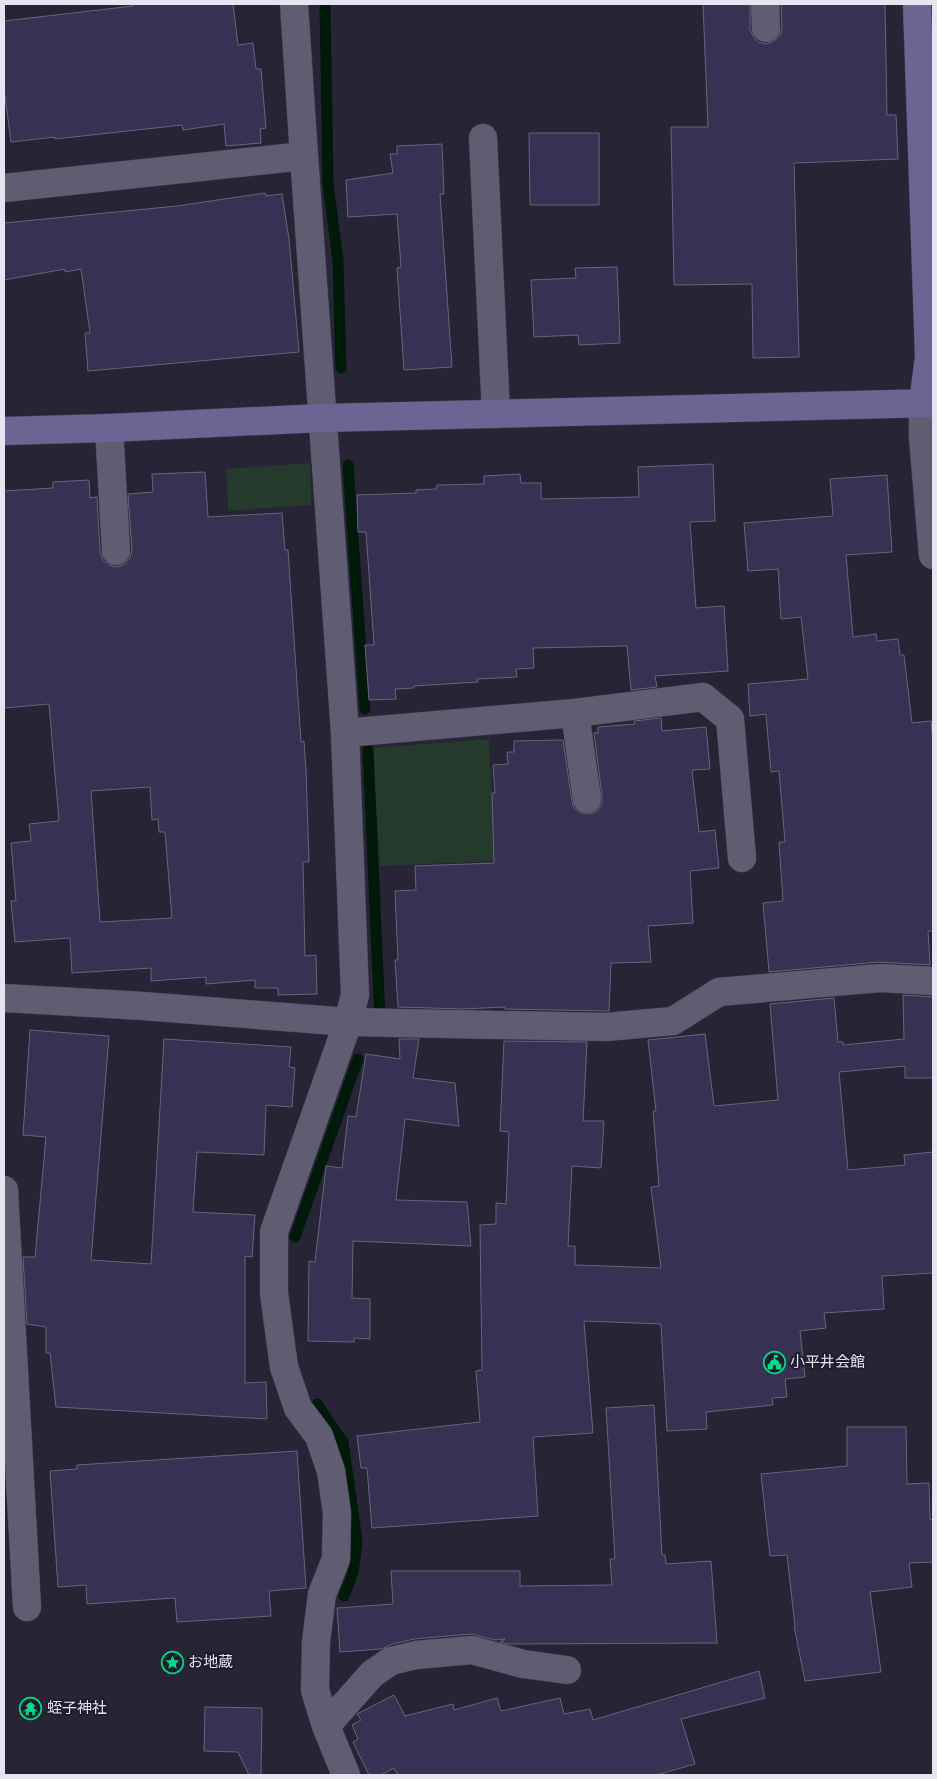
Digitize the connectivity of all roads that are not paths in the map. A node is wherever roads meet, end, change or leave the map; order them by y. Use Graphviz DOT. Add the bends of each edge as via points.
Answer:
graph roads {
  1 [pos="294,4"];
  2 [pos="917,4"];
  3 [pos="482,138"];
  4 [pos="304,156"];
  5 [pos="4,188"];
  6 [pos="928,403"];
  7 [pos="496,414"];
  8 [pos="322,418"];
  9 [pos="109,428"];
  10 [pos="4,431"];
  11 [pos="116,551"];
  12 [pos="933,555"];
  13 [pos="575,712"];
  14 [pos="345,732"];
  15 [pos="586,799"];
  16 [pos="742,858"];
  17 [pos="933,980"];
  18 [pos="4,998"];
  19 [pos="348,1022"];
  20 [pos="4,1190"];
  21 [pos="27,1607"];
  22 [pos="567,1670"];
  23 [pos="326,1726"];
  24 [pos="346,1775"];
  1 -- 4 [label="street"];
  2 -- 6 [label="street"];
  3 -- 7 [label="street"];
  4 -- 5 [label="street"];
  4 -- 8 [label="street"];
  6 -- 7 [label="street"];
  6 -- 12 [label="street" via="923,438"];
  7 -- 8 [label="street"];
  8 -- 9 [label="street"];
  8 -- 14 [label="street"];
  9 -- 10 [label="street"];
  9 -- 11 [label="street"];
  13 -- 14 [label="street"];
  13 -- 15 [label="street"];
  13 -- 16 [label="street" via="703,697 730,719"];
  14 -- 19 [label="street" via="355,995"];
  17 -- 19 [label="street" via="880,978 719,992 673,1021 606,1027"];
  18 -- 19 [label="street"];
  19 -- 23 [label="street" via="274,1232 274,1293 284,1367 298,1408 319,1436 331,1472 336,1513 336,1560 322,1594 316,1642 315,1690"];
  20 -- 21 [label="street"];
  22 -- 23 [label="street" via="523,1664 472,1650 416,1655 391,1661 372,1674"];
  23 -- 24 [label="street"];
}
